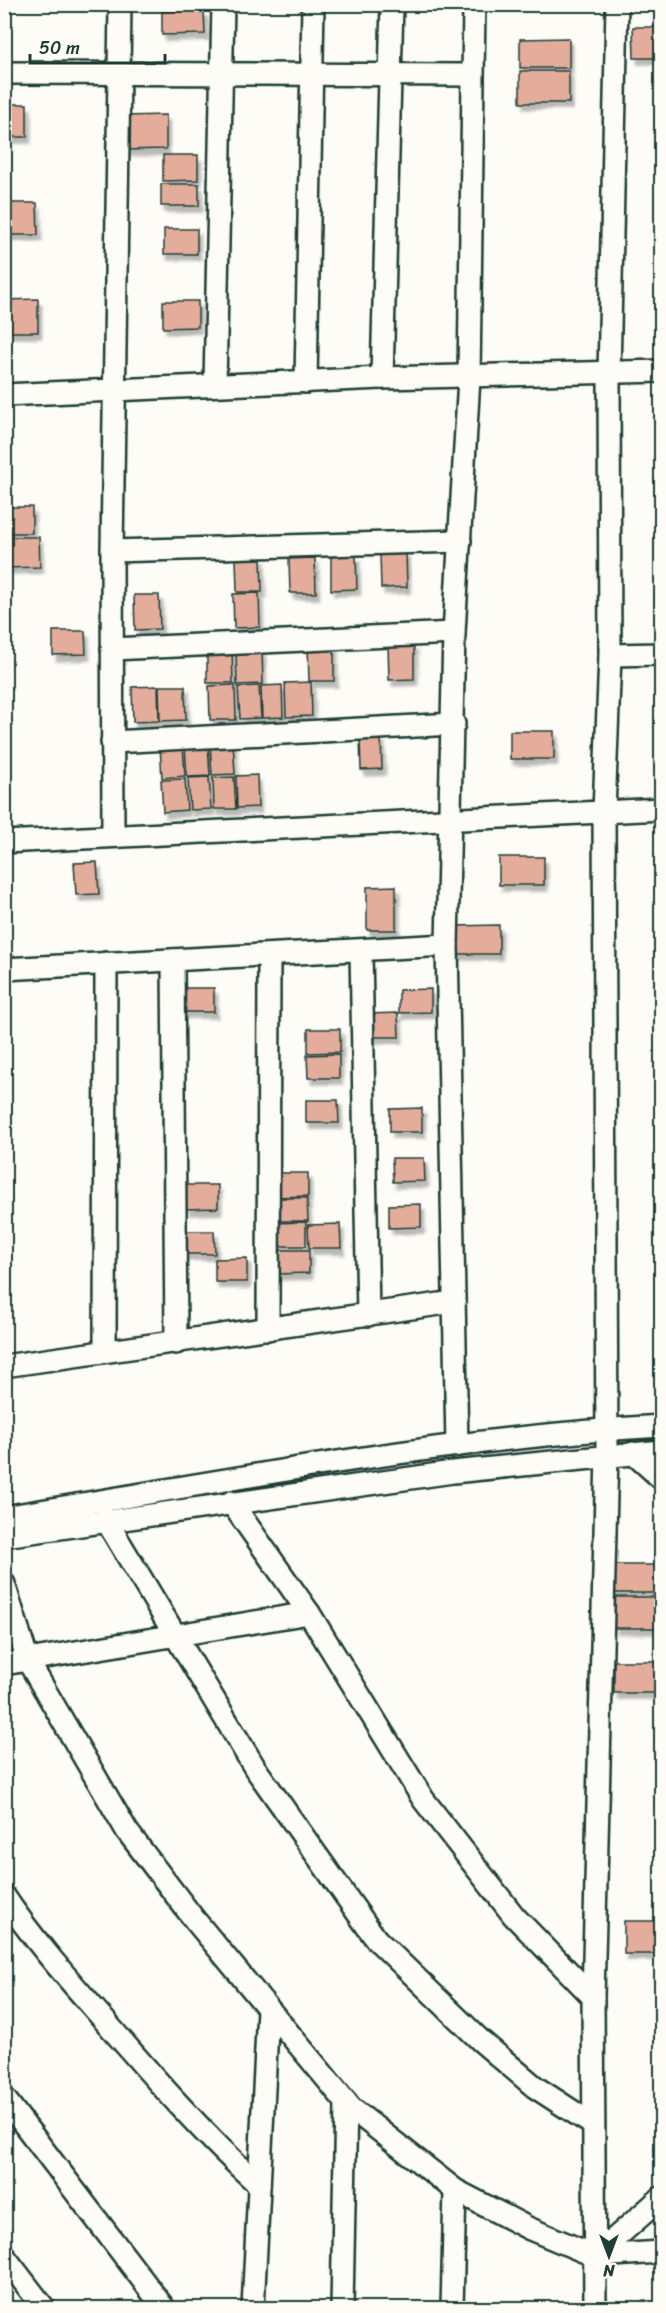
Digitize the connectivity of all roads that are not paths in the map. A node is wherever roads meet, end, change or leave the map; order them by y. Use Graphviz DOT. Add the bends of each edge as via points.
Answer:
graph roads {
  1 [pos="120,4"];
  2 [pos="223,4"];
  3 [pos="314,4"];
  4 [pos="392,4"];
  5 [pos="474,4"];
  6 [pos="617,4"];
  7 [pos="4,73"];
  8 [pos="119,73"];
  9 [pos="310,75"];
  10 [pos="472,75"];
  11 [pos="222,76"];
  12 [pos="390,76"];
  13 [pos="662,371"];
  14 [pos="609,375"];
  15 [pos="382,378"];
  16 [pos="469,378"];
  17 [pos="306,381"];
  18 [pos="215,385"];
  19 [pos="114,390"];
  20 [pos="4,395"];
  21 [pos="460,541"];
  22 [pos="112,551"];
  23 [pos="454,633"];
  24 [pos="112,649"];
  25 [pos="662,654"];
  26 [pos="610,655"];
  27 [pos="454,724"];
  28 [pos="112,742"];
  29 [pos="662,809"];
  30 [pos="604,812"];
  31 [pos="451,818"];
  32 [pos="113,835"];
  33 [pos="4,842"];
  34 [pos="447,945"];
  35 [pos="361,951"];
  36 [pos="269,956"];
  37 [pos="174,960"];
  38 [pos="106,963"];
  39 [pos="4,969"];
  40 [pos="454,1302"];
  41 [pos="368,1315"];
  42 [pos="268,1329"];
  43 [pos="176,1343"];
  44 [pos="105,1351"];
  45 [pos="4,1366"];
  46 [pos="662,1426"];
  47 [pos="606,1429"];
  48 [pos="457,1445"];
  49 [pos="662,1452"];
  50 [pos="633,1453"];
  51 [pos="607,1455"];
  52 [pos="662,1479"];
  53 [pos="231,1502"];
  54 [pos="4,1517"];
  55 [pos="106,1520"];
  56 [pos="4,1536"];
  57 [pos="4,1584"];
  58 [pos="309,1612"];
  59 [pos="176,1636"];
  60 [pos="28,1661"];
  61 [pos="4,1664"];
  62 [pos="4,1896"];
  63 [pos="593,1997"];
  64 [pos="268,2009"];
  65 [pos="4,2098"];
  66 [pos="346,2102"];
  67 [pos="592,2124"];
  68 [pos="259,2185"];
  69 [pos="455,2190"];
  70 [pos="662,2197"];
  71 [pos="662,2252"];
  72 [pos="4,2256"];
  73 [pos="595,2256"];
  74 [pos="44,2308"];
  75 [pos="164,2308"];
  76 [pos="253,2308"];
  77 [pos="342,2308"];
  78 [pos="452,2308"];
  79 [pos="595,2308"];
  1 -- 8 [label="street"];
  2 -- 11 [label="street"];
  3 -- 9 [label="street"];
  4 -- 12 [label="street"];
  5 -- 10 [label="street"];
  6 -- 14 [label="street"];
  7 -- 8 [label="street"];
  8 -- 11 [label="street"];
  8 -- 19 [label="street"];
  9 -- 11 [label="street"];
  9 -- 12 [label="street"];
  9 -- 17 [label="street"];
  10 -- 12 [label="street"];
  10 -- 16 [label="street"];
  11 -- 18 [label="street"];
  12 -- 15 [label="street"];
  13 -- 14 [label="street"];
  14 -- 16 [label="street"];
  14 -- 26 [label="street"];
  15 -- 16 [label="street"];
  15 -- 17 [label="street"];
  16 -- 21 [label="street"];
  17 -- 18 [label="street"];
  18 -- 19 [label="street"];
  19 -- 20 [label="street"];
  19 -- 22 [label="street"];
  21 -- 22 [label="street"];
  21 -- 23 [label="street"];
  22 -- 24 [label="street"];
  23 -- 24 [label="street"];
  23 -- 27 [label="street"];
  24 -- 28 [label="street"];
  25 -- 26 [label="street"];
  26 -- 30 [label="street"];
  27 -- 28 [label="street"];
  27 -- 31 [label="street"];
  28 -- 32 [label="street"];
  29 -- 30 [label="street"];
  30 -- 31 [label="street"];
  30 -- 47 [label="street"];
  31 -- 32 [label="street"];
  31 -- 34 [label="street"];
  32 -- 33 [label="street"];
  34 -- 35 [label="street"];
  34 -- 40 [label="street"];
  35 -- 36 [label="street"];
  35 -- 41 [label="street"];
  36 -- 37 [label="street"];
  36 -- 42 [label="street"];
  37 -- 38 [label="street"];
  37 -- 43 [label="street"];
  38 -- 39 [label="street"];
  38 -- 44 [label="street"];
  40 -- 41 [label="street"];
  40 -- 48 [label="street"];
  41 -- 42 [label="street"];
  42 -- 43 [label="street"];
  43 -- 44 [label="street"];
  44 -- 45 [label="street"];
  46 -- 47 [label="street"];
  47 -- 48 [label="street"];
  47 -- 51 [label="street"];
  48 -- 54 [label="street"];
  49 -- 50 [label="street"];
  50 -- 51 [label="street"];
  50 -- 52 [label="street"];
  51 -- 53 [label="street"];
  51 -- 63 [label="street"];
  53 -- 55 [label="street"];
  53 -- 58 [label="street"];
  55 -- 56 [label="street"];
  55 -- 59 [label="street"];
  57 -- 60 [label="street"];
  58 -- 59 [label="street"];
  58 -- 63 [label="street" via="423,1799 514,1916"];
  59 -- 60 [label="street"];
  59 -- 67 [label="street" via="255,1768 376,1939 480,2040 535,2087"];
  60 -- 61 [label="street"];
  60 -- 64 [label="street" via="127,1831"];
  62 -- 68 [label="street" via="133,2054 219,2148"];
  63 -- 67 [label="street"];
  64 -- 66 [label="street"];
  64 -- 68 [label="street"];
  65 -- 75 [label="street"];
  66 -- 69 [label="street"];
  66 -- 77 [label="street"];
  67 -- 73 [label="street"];
  68 -- 76 [label="street"];
  69 -- 73 [label="street" via="528,2228"];
  69 -- 78 [label="street"];
  70 -- 73 [label="street"];
  71 -- 73 [label="street"];
  72 -- 74 [label="street"];
  73 -- 79 [label="street"];
}
